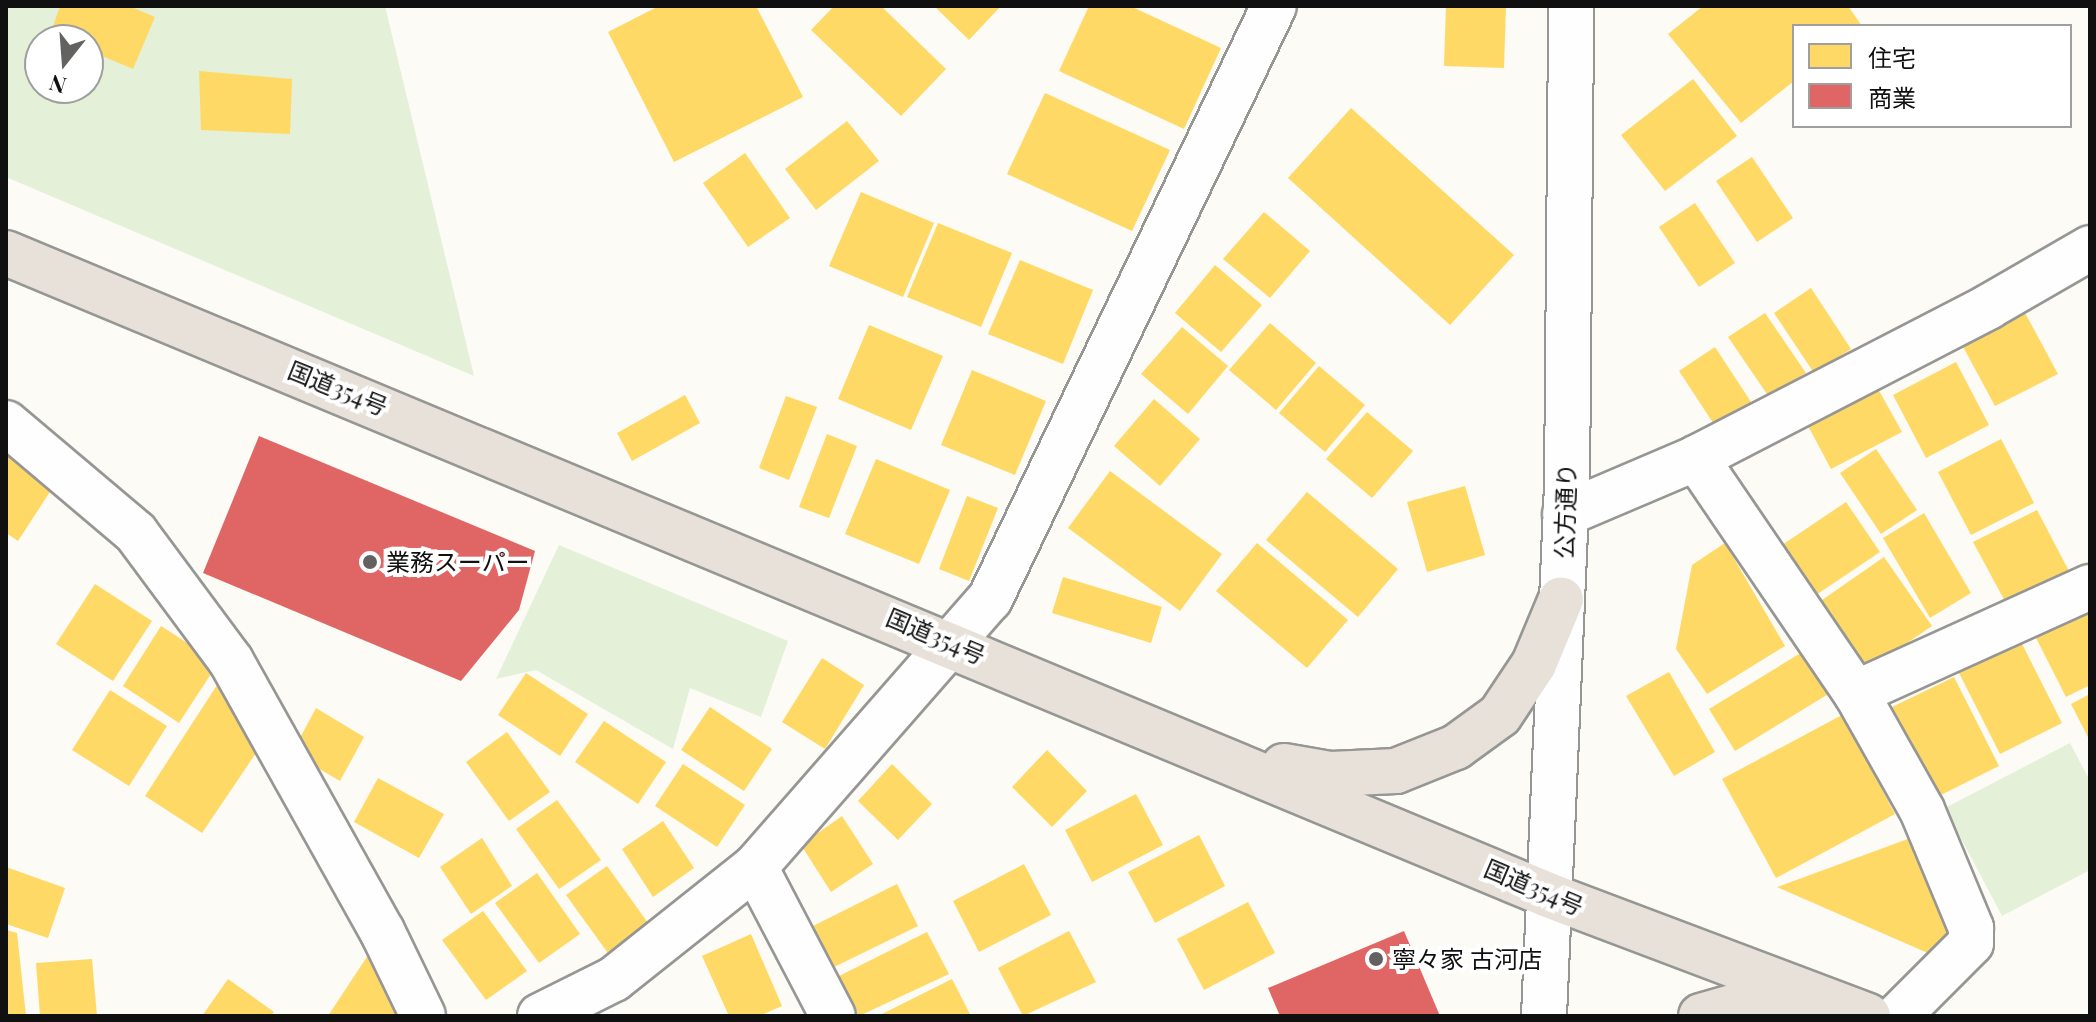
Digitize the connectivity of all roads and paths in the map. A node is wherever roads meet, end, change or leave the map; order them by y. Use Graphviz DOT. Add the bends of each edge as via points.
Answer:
graph roads {
  1 [pos="1274,6"];
  2 [pos="1571,6"];
  3 [pos="2090,248"];
  4 [pos="6,253"];
  5 [pos="6,423"];
  6 [pos="1696,458"];
  7 [pos="1565,514"];
  8 [pos="2090,587"];
  9 [pos="1561,599"];
  10 [pos="951,642"];
  11 [pos="1856,693"];
  12 [pos="1215,754"];
  13 [pos="755,867"];
  14 [pos="1548,895"];
  15 [pos="1852,1010"];
  16 [pos="423,1016"];
  17 [pos="540,1016"];
  18 [pos="833,1016"];
  19 [pos="1544,1016"];
  20 [pos="1701,1016"];
  21 [pos="1898,1016"];
  1 -- 10 [label="street" via="990,599"];
  2 -- 7 [label="street, 公方通り"];
  3 -- 6 [label="street" via="1988,307"];
  4 -- 10 [label="highway, 国道354号"];
  5 -- 16 [label="street" via="136,533 231,661 382,931"];
  6 -- 7 [label="street"];
  6 -- 11 [label="street"];
  7 -- 9 [label="street, 公方通り"];
  8 -- 11 [label="street"];
  9 -- 12 [label="highway" via="1534,664 1500,715 1456,747 1396,771 1331,774"];
  9 -- 14 [label="street, 公方通り"];
  10 -- 12 [label="highway, 国道354号"];
  10 -- 13 [label="street"];
  11 -- 21 [label="street" via="1922,810 1971,928 1971,943"];
  12 -- 14 [label="highway, 国道354号"];
  13 -- 17 [label="street" via="614,979"];
  13 -- 18 [label="street"];
  14 -- 15 [label="highway, 国道354号"];
  14 -- 19 [label="street, 公方通り"];
  15 -- 20 [label="highway" via="1739,1005"];
}
